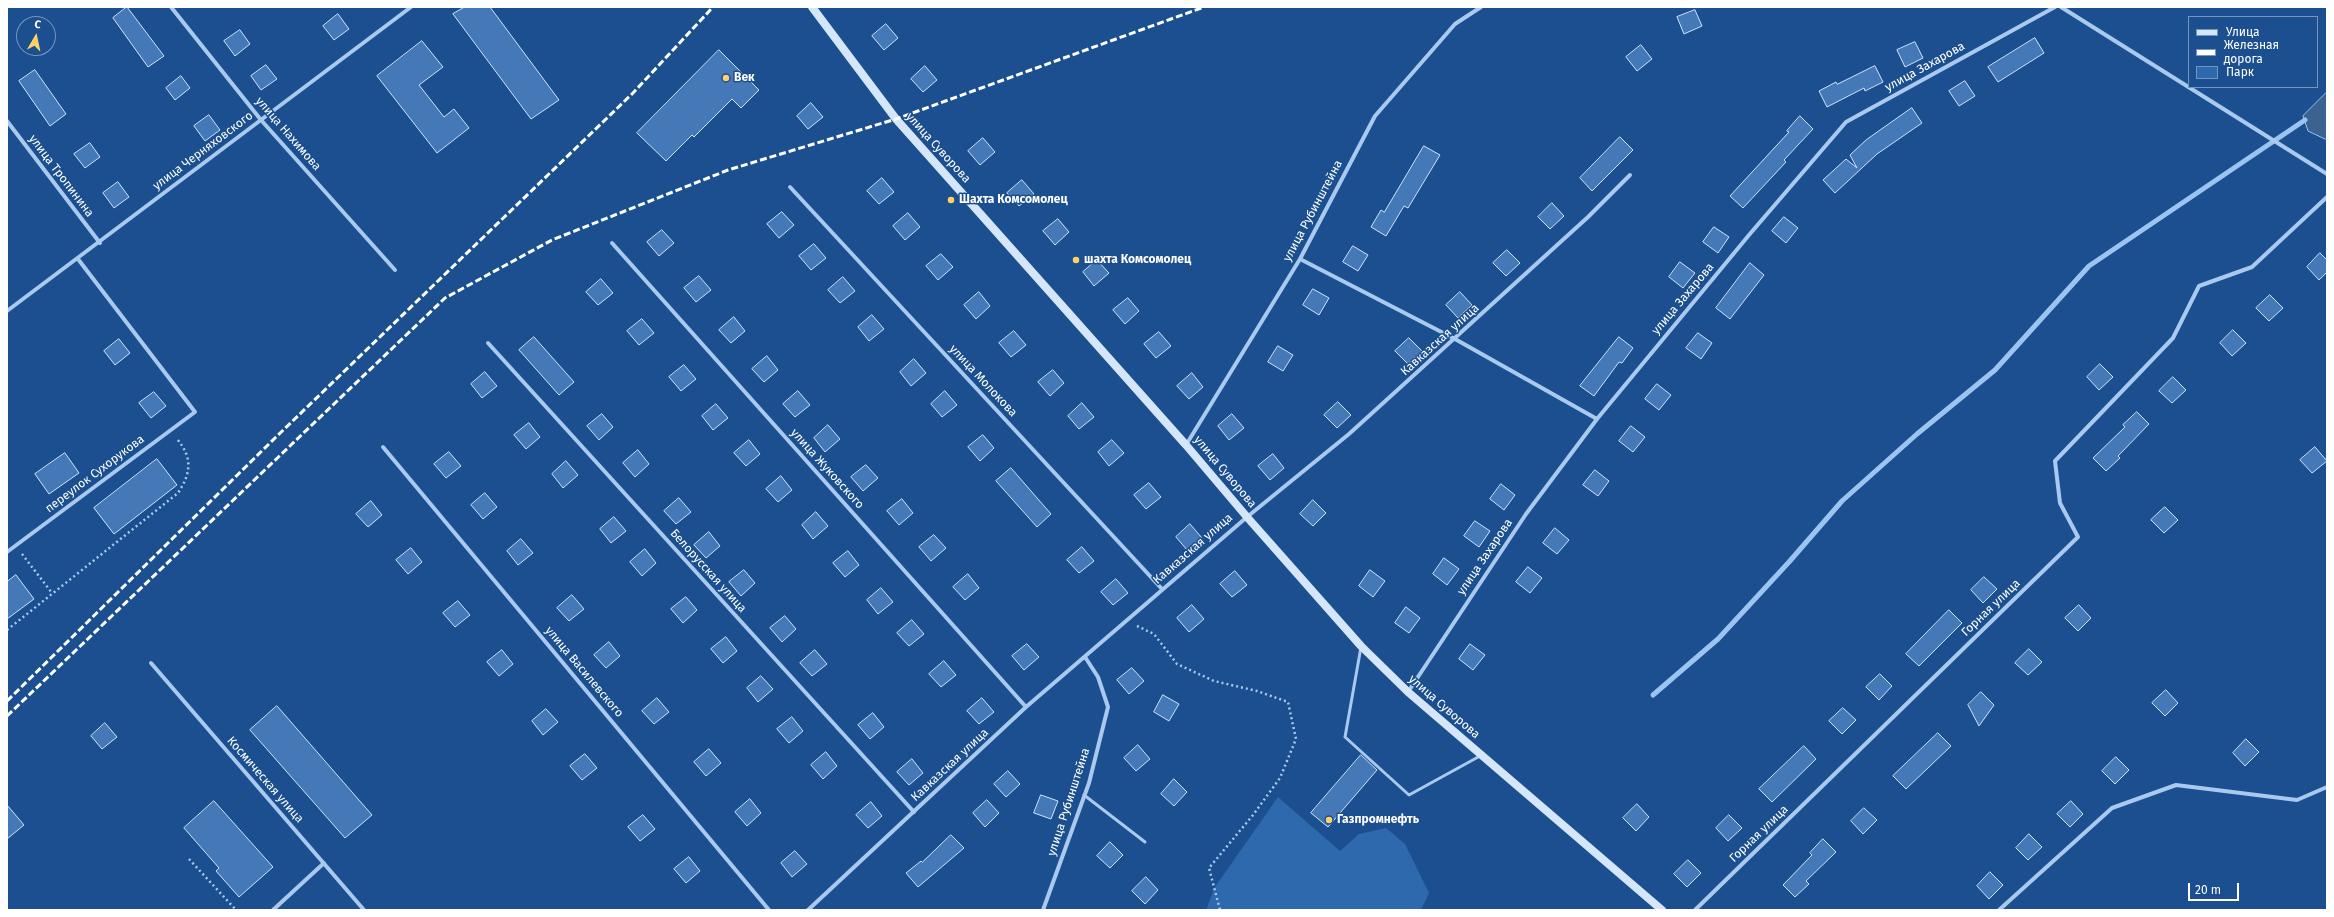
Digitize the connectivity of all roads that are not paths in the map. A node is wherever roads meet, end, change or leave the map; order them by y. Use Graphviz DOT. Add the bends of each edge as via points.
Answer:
graph roads {
  1 [pos="171,7"];
  2 [pos="411,7"];
  3 [pos="812,7"];
  4 [pos="1481,7"];
  5 [pos="2055,7"];
  6 [pos="2062,7"];
  7 [pos="2188,86"];
  8 [pos="2191,88"];
  9 [pos="261,120"];
  10 [pos="7,121"];
  11 [pos="2327,174"];
  12 [pos="1630,175"];
  13 [pos="790,187"];
  14 [pos="2327,197"];
  15 [pos="100,243"];
  16 [pos="612,243"];
  17 [pos="78,259"];
  18 [pos="1300,259"];
  19 [pos="395,270"];
  20 [pos="7,311"];
  21 [pos="1455,339"];
  22 [pos="488,343"];
  23 [pos="1597,419"];
  24 [pos="1186,445"];
  25 [pos="383,447"];
  26 [pos="1247,517"];
  27 [pos="7,552"];
  28 [pos="1162,589"];
  29 [pos="1361,646"];
  30 [pos="1085,657"];
  31 [pos="152,663"];
  32 [pos="1408,692"];
  33 [pos="1026,707"];
  34 [pos="1481,755"];
  35 [pos="2327,787"];
  36 [pos="1084,795"];
  37 [pos="914,812"];
  38 [pos="1145,842"];
  39 [pos="324,864"];
  40 [pos="273,910"];
  41 [pos="364,910"];
  42 [pos="769,910"];
  43 [pos="808,910"];
  44 [pos="1043,910"];
  45 [pos="1662,910"];
  46 [pos="1695,910"];
  47 [pos="2000,910"];
  1 -- 9 [label="street, улица Нахимова"];
  2 -- 9 [label="street, улица Черняховского"];
  3 -- 24 [label="street, улица Суворова" via="896,120"];
  4 -- 18 [label="street, улица Рубинштейна" via="1455,24 1375,116"];
  5 -- 23 [label="street, улица Захарова" via="1846,122"];
  6 -- 7 [label="street"];
  8 -- 11 [label="street"];
  9 -- 15 [label="street, улица Черняховского"];
  9 -- 19 [label="street, улица Нахимова"];
  10 -- 15 [label="street, улица Тропинина"];
  12 -- 21 [label="street, Кавказская улица"];
  13 -- 28 [label="street, улица Молокова"];
  14 -- 46 [label="street, Горная улица" via="2252,267 2199,286 2172,338 2055,460 2060,503 2078,537"];
  15 -- 17 [label="street, улица Черняховского"];
  16 -- 33 [label="street, улица Жуковского"];
  17 -- 20 [label="street, улица Черняховского"];
  17 -- 27 [label="street, переулок Сухорукова" via="195,412"];
  18 -- 21 [label="street"];
  18 -- 24 [label="street, улица Рубинштейна"];
  21 -- 23 [label="street"];
  21 -- 26 [label="street, Кавказская улица" via="1349,434"];
  22 -- 37 [label="street, Белорусская улица"];
  23 -- 32 [label="street, улица Захарова" via="1526,514"];
  24 -- 26 [label="street, улица Суворова"];
  25 -- 42 [label="street, улица Василевского"];
  26 -- 28 [label="street, Кавказская улица"];
  26 -- 29 [label="street, улица Суворова"];
  28 -- 30 [label="street, Кавказская улица"];
  29 -- 32 [label="street, улица Суворова"];
  29 -- 34 [label="lane" via="1345,737 1409,795"];
  30 -- 33 [label="street, Кавказская улица"];
  30 -- 36 [label="street, улица Рубинштейна" via="1098,677 1108,707"];
  31 -- 39 [label="street, Космическая улица"];
  32 -- 34 [label="street, улица Суворова"];
  33 -- 37 [label="street, Кавказская улица"];
  34 -- 45 [label="street, улица Суворова"];
  35 -- 47 [label="street" via="2296,800 2176,785 2112,808"];
  36 -- 38 [label="lane"];
  36 -- 44 [label="street, улица Рубинштейна"];
  37 -- 43 [label="street, Кавказская улица"];
  39 -- 40 [label="street"];
  39 -- 41 [label="street, Космическая улица"];
}
